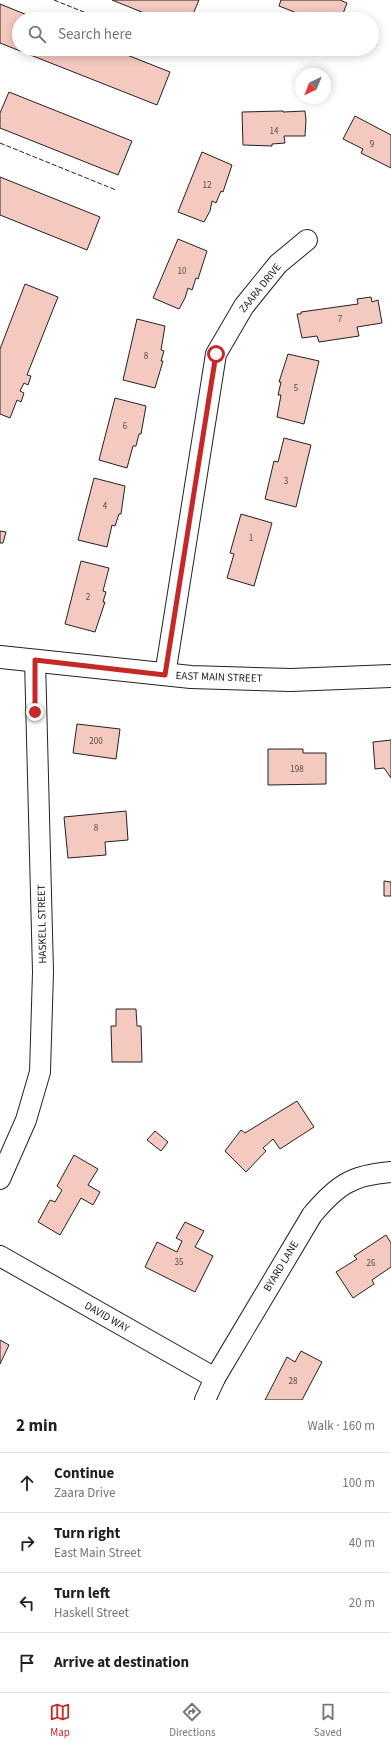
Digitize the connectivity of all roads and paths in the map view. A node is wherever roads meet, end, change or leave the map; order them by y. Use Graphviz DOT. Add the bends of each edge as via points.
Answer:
graph roads {
  1 [pos="307,240"];
  2 [pos="0,657"];
  3 [pos="35,660"];
  4 [pos="165,675"];
  5 [pos="391,676"];
  6 [pos="391,1172"];
  7 [pos="0,1179"];
  8 [pos="0,1256"];
  9 [pos="215,1378"];
  10 [pos="205,1400"];
  1 -- 4 [label="street, ZAARA DRIVE" via="278,264 244,306 216,354"];
  2 -- 3 [label="main road, EAST MAIN STREET"];
  3 -- 4 [label="main road, EAST MAIN STREET"];
  3 -- 7 [label="street, HASKELL STREET" via="43,972 40,1072 26,1120"];
  4 -- 5 [label="main road, EAST MAIN STREET" via="291,680"];
  6 -- 9 [label="street, BYARD LANE" via="354,1178 341,1185 323,1202 312,1215"];
  8 -- 9 [label="street, DAVID WAY"];
  9 -- 10 [label="street, BYARD LANE"];
}
